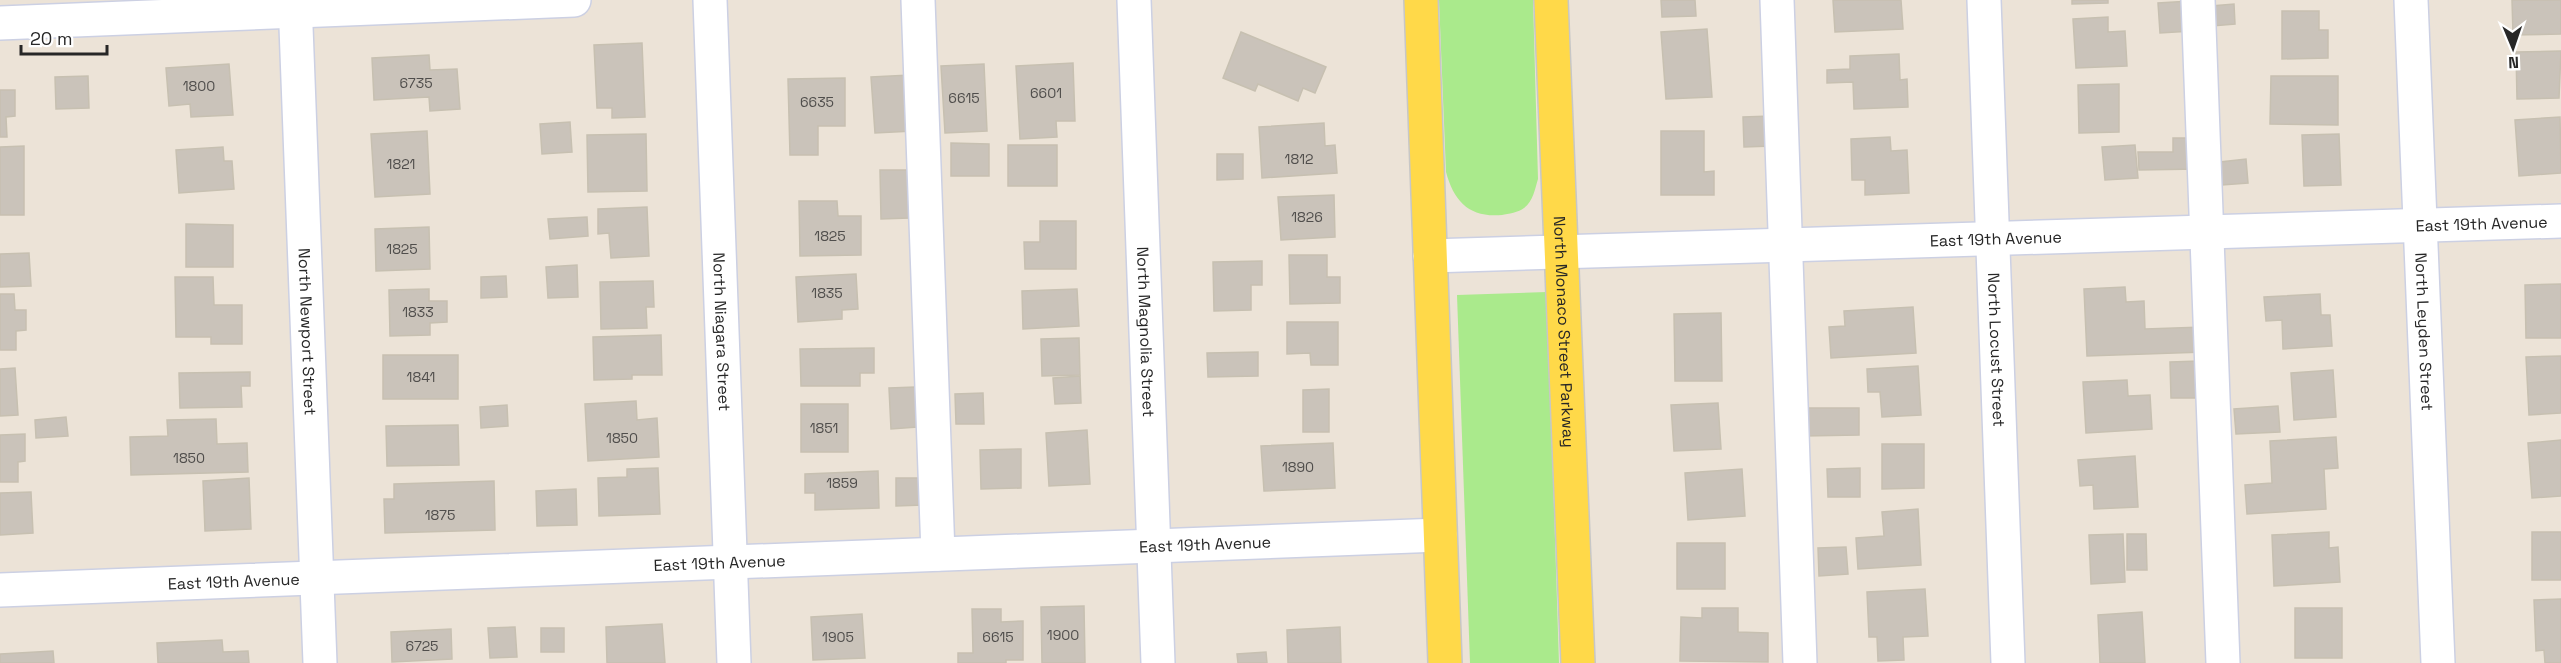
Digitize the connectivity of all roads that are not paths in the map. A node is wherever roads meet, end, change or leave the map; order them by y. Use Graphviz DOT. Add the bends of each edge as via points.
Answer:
graph roads {
  1 [pos="574,0"];
  2 [pos="710,0"];
  3 [pos="918,0"];
  4 [pos="1134,0"];
  5 [pos="1421,0"];
  6 [pos="1551,0"];
  7 [pos="1777,0"];
  8 [pos="1984,0"];
  9 [pos="2198,0"];
  10 [pos="2411,0"];
  11 [pos="504,1"];
  12 [pos="295,5"];
  13 [pos="0,23"];
  14 [pos="2561,220"];
  15 [pos="2419,225"];
  16 [pos="2206,232"];
  17 [pos="1992,239"];
  18 [pos="1785,245"];
  19 [pos="1560,252"];
  20 [pos="1430,256"];
  21 [pos="1440,535"];
  22 [pos="1153,547"];
  23 [pos="938,554"];
  24 [pos="730,561"];
  25 [pos="316,577"];
  26 [pos="0,590"];
  27 [pos="320,663"];
  28 [pos="734,663"];
  29 [pos="1158,663"];
  30 [pos="1445,663"];
  31 [pos="1578,663"];
  32 [pos="1800,663"];
  33 [pos="2008,663"];
  34 [pos="2223,663"];
  35 [pos="2438,663"];
  1 -- 11 [label="street"];
  2 -- 24 [label="street, North Niagara Street"];
  3 -- 23 [label="street"];
  4 -- 22 [label="street, North Magnolia Street"];
  5 -- 20 [label="main road"];
  6 -- 19 [label="main road, North Monaco Street Parkway"];
  7 -- 18 [label="street"];
  8 -- 17 [label="street, North Locust Street"];
  9 -- 16 [label="street"];
  10 -- 15 [label="street, North Leyden Street"];
  11 -- 12 [label="street"];
  12 -- 13 [label="street"];
  12 -- 25 [label="street, North Newport Street"];
  14 -- 15 [label="street, East 19th Avenue"];
  15 -- 16 [label="street, East 19th Avenue"];
  15 -- 35 [label="street, North Leyden Street"];
  16 -- 17 [label="street, East 19th Avenue"];
  16 -- 34 [label="street"];
  17 -- 18 [label="street, East 19th Avenue"];
  17 -- 33 [label="street, North Locust Street"];
  18 -- 19 [label="street, East 19th Avenue"];
  18 -- 32 [label="street"];
  19 -- 20 [label="street, East 19th Avenue"];
  19 -- 31 [label="main road, North Monaco Street Parkway"];
  20 -- 21 [label="main road"];
  21 -- 22 [label="street, East 19th Avenue"];
  21 -- 30 [label="main road"];
  22 -- 23 [label="street, East 19th Avenue"];
  22 -- 29 [label="street, North Magnolia Street"];
  23 -- 24 [label="street, East 19th Avenue"];
  24 -- 25 [label="street, East 19th Avenue"];
  24 -- 28 [label="street, North Niagara Street"];
  25 -- 26 [label="street, East 19th Avenue"];
  25 -- 27 [label="street, North Newport Street"];
}
